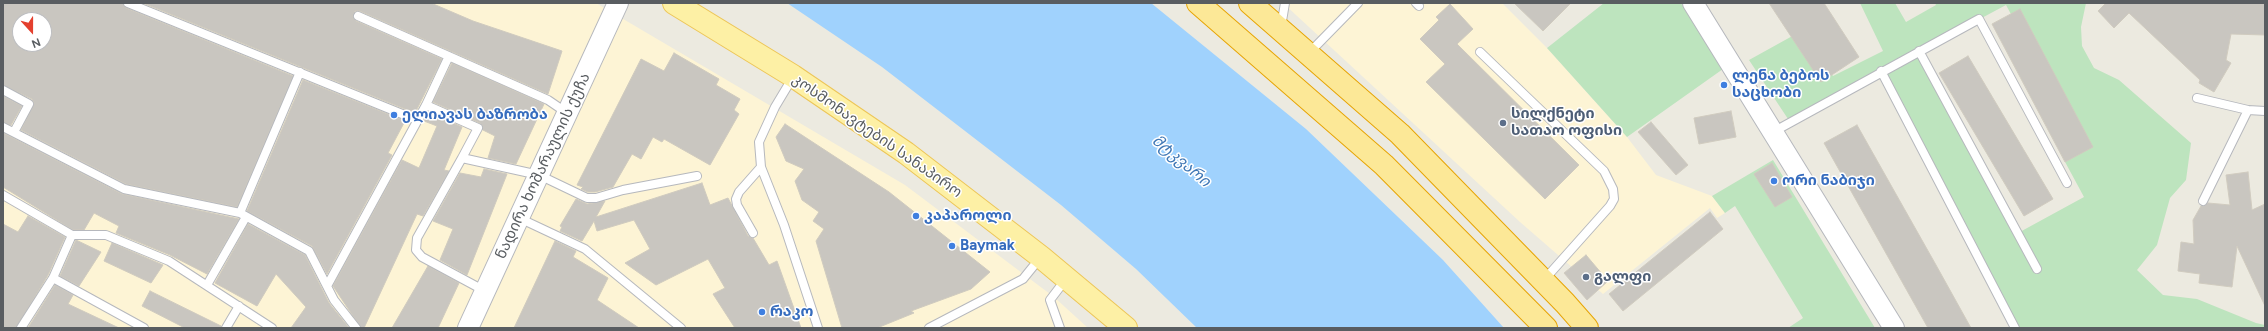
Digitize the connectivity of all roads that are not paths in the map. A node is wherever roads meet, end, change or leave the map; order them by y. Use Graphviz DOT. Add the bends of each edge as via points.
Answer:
graph roads {
  1 [pos="128,3"];
  2 [pos="618,3"];
  3 [pos="674,3"];
  4 [pos="1198,3"];
  5 [pos="1250,3"];
  6 [pos="1285,3"];
  7 [pos="1358,3"];
  8 [pos="1693,3"];
  9 [pos="358,16"];
  10 [pos="1280,30"];
  11 [pos="1919,51"];
  12 [pos="1480,52"];
  13 [pos="1308,54"];
  14 [pos="450,56"];
  15 [pos="1882,71"];
  16 [pos="300,72"];
  17 [pos="793,76"];
  18 [pos="3,90"];
  19 [pos="2197,98"];
  20 [pos="426,105"];
  21 [pos="2248,110"];
  22 [pos="2265,111"];
  23 [pos="567,113"];
  24 [pos="417,120"];
  25 [pos="3,127"];
  26 [pos="14,132"];
  27 [pos="1773,132"];
  28 [pos="462,158"];
  29 [pos="761,167"];
  30 [pos="539,175"];
  31 [pos="696,176"];
  32 [pos="2067,183"];
  33 [pos="3,195"];
  34 [pos="2203,201"];
  35 [pos="243,215"];
  36 [pos="519,218"];
  37 [pos="753,233"];
  38 [pos="72,235"];
  39 [pos="1041,257"];
  40 [pos="2037,269"];
  41 [pos="53,278"];
  42 [pos="1067,278"];
  43 [pos="1544,281"];
  44 [pos="207,285"];
  45 [pos="327,286"];
  46 [pos="485,291"];
  47 [pos="239,306"];
  48 [pos="21,328"];
  49 [pos="144,328"];
  50 [pos="226,328"];
  51 [pos="272,328"];
  52 [pos="356,328"];
  53 [pos="468,328"];
  54 [pos="681,328"];
  55 [pos="818,328"];
  56 [pos="929,328"];
  57 [pos="1060,328"];
  58 [pos="1126,328"];
  59 [pos="1546,328"];
  60 [pos="1587,328"];
  61 [pos="1894,328"];
  62 [pos="2015,328"];
  1 -- 16 [label="lane"];
  2 -- 23 [label="street, ნადირა ხოშარაულის ქუჩა"];
  3 -- 17 [label="main road, კოსმონავტების სანაპირო"];
  4 -- 59 [label="highway" via="1384,165"];
  5 -- 10 [label="highway"];
  6 -- 10 [label="lane"];
  7 -- 13 [label="lane"];
  8 -- 27 [label="street"];
  9 -- 14 [label="lane"];
  10 -- 13 [label="highway"];
  11 -- 15 [label="lane"];
  11 -- 32 [label="lane" via="1979,19"];
  11 -- 40 [label="lane"];
  12 -- 43 [label="lane" via="1604,171 1613,189 1614,199 1610,206"];
  13 -- 43 [label="highway" via="1400,134"];
  14 -- 20 [label="lane"];
  14 -- 23 [label="lane" via="548,100"];
  15 -- 27 [label="lane"];
  15 -- 62 [label="lane"];
  16 -- 24 [label="lane"];
  16 -- 35 [label="lane"];
  17 -- 29 [label="lane" via="759,142"];
  17 -- 39 [label="main road, კოსმონავტების სანაპირო" via="906,152"];
  18 -- 26 [label="lane" via="29,104"];
  19 -- 21 [label="lane"];
  20 -- 24 [label="lane"];
  20 -- 28 [label="lane" via="478,128"];
  21 -- 22 [label="lane"];
  21 -- 34 [label="lane"];
  23 -- 30 [label="street, ნადირა ხოშარაულის ქუჩა"];
  24 -- 45 [label="lane"];
  25 -- 26 [label="lane"];
  26 -- 35 [label="lane" via="124,189"];
  27 -- 61 [label="street"];
  28 -- 30 [label="lane"];
  28 -- 46 [label="lane" via="417,238 416,250 422,257"];
  29 -- 37 [label="lane" via="736,199"];
  29 -- 55 [label="lane" via="784,225"];
  30 -- 31 [label="lane" via="587,198"];
  30 -- 36 [label="street, ნადირა ხოშარაულის ქუჩა"];
  33 -- 38 [label="lane"];
  35 -- 44 [label="lane"];
  35 -- 45 [label="lane" via="309,251"];
  36 -- 46 [label="street, ნადირა ხოშარაულის ქუჩა"];
  36 -- 54 [label="lane" via="585,249"];
  38 -- 41 [label="lane"];
  38 -- 44 [label="lane" via="106,235 169,261"];
  39 -- 42 [label="main road, კოსმონავტების სანაპირო"];
  39 -- 56 [label="lane" via="1023,279"];
  41 -- 48 [label="lane"];
  41 -- 49 [label="lane"];
  42 -- 57 [label="lane" via="1050,300"];
  42 -- 58 [label="main road, კოსმონავტების სანაპირო"];
  43 -- 60 [label="highway"];
  44 -- 47 [label="lane"];
  45 -- 52 [label="lane" via="334,300"];
  46 -- 53 [label="street, ნადირა ხოშარაულის ქუჩა"];
  47 -- 50 [label="lane"];
  47 -- 51 [label="lane"];
}
